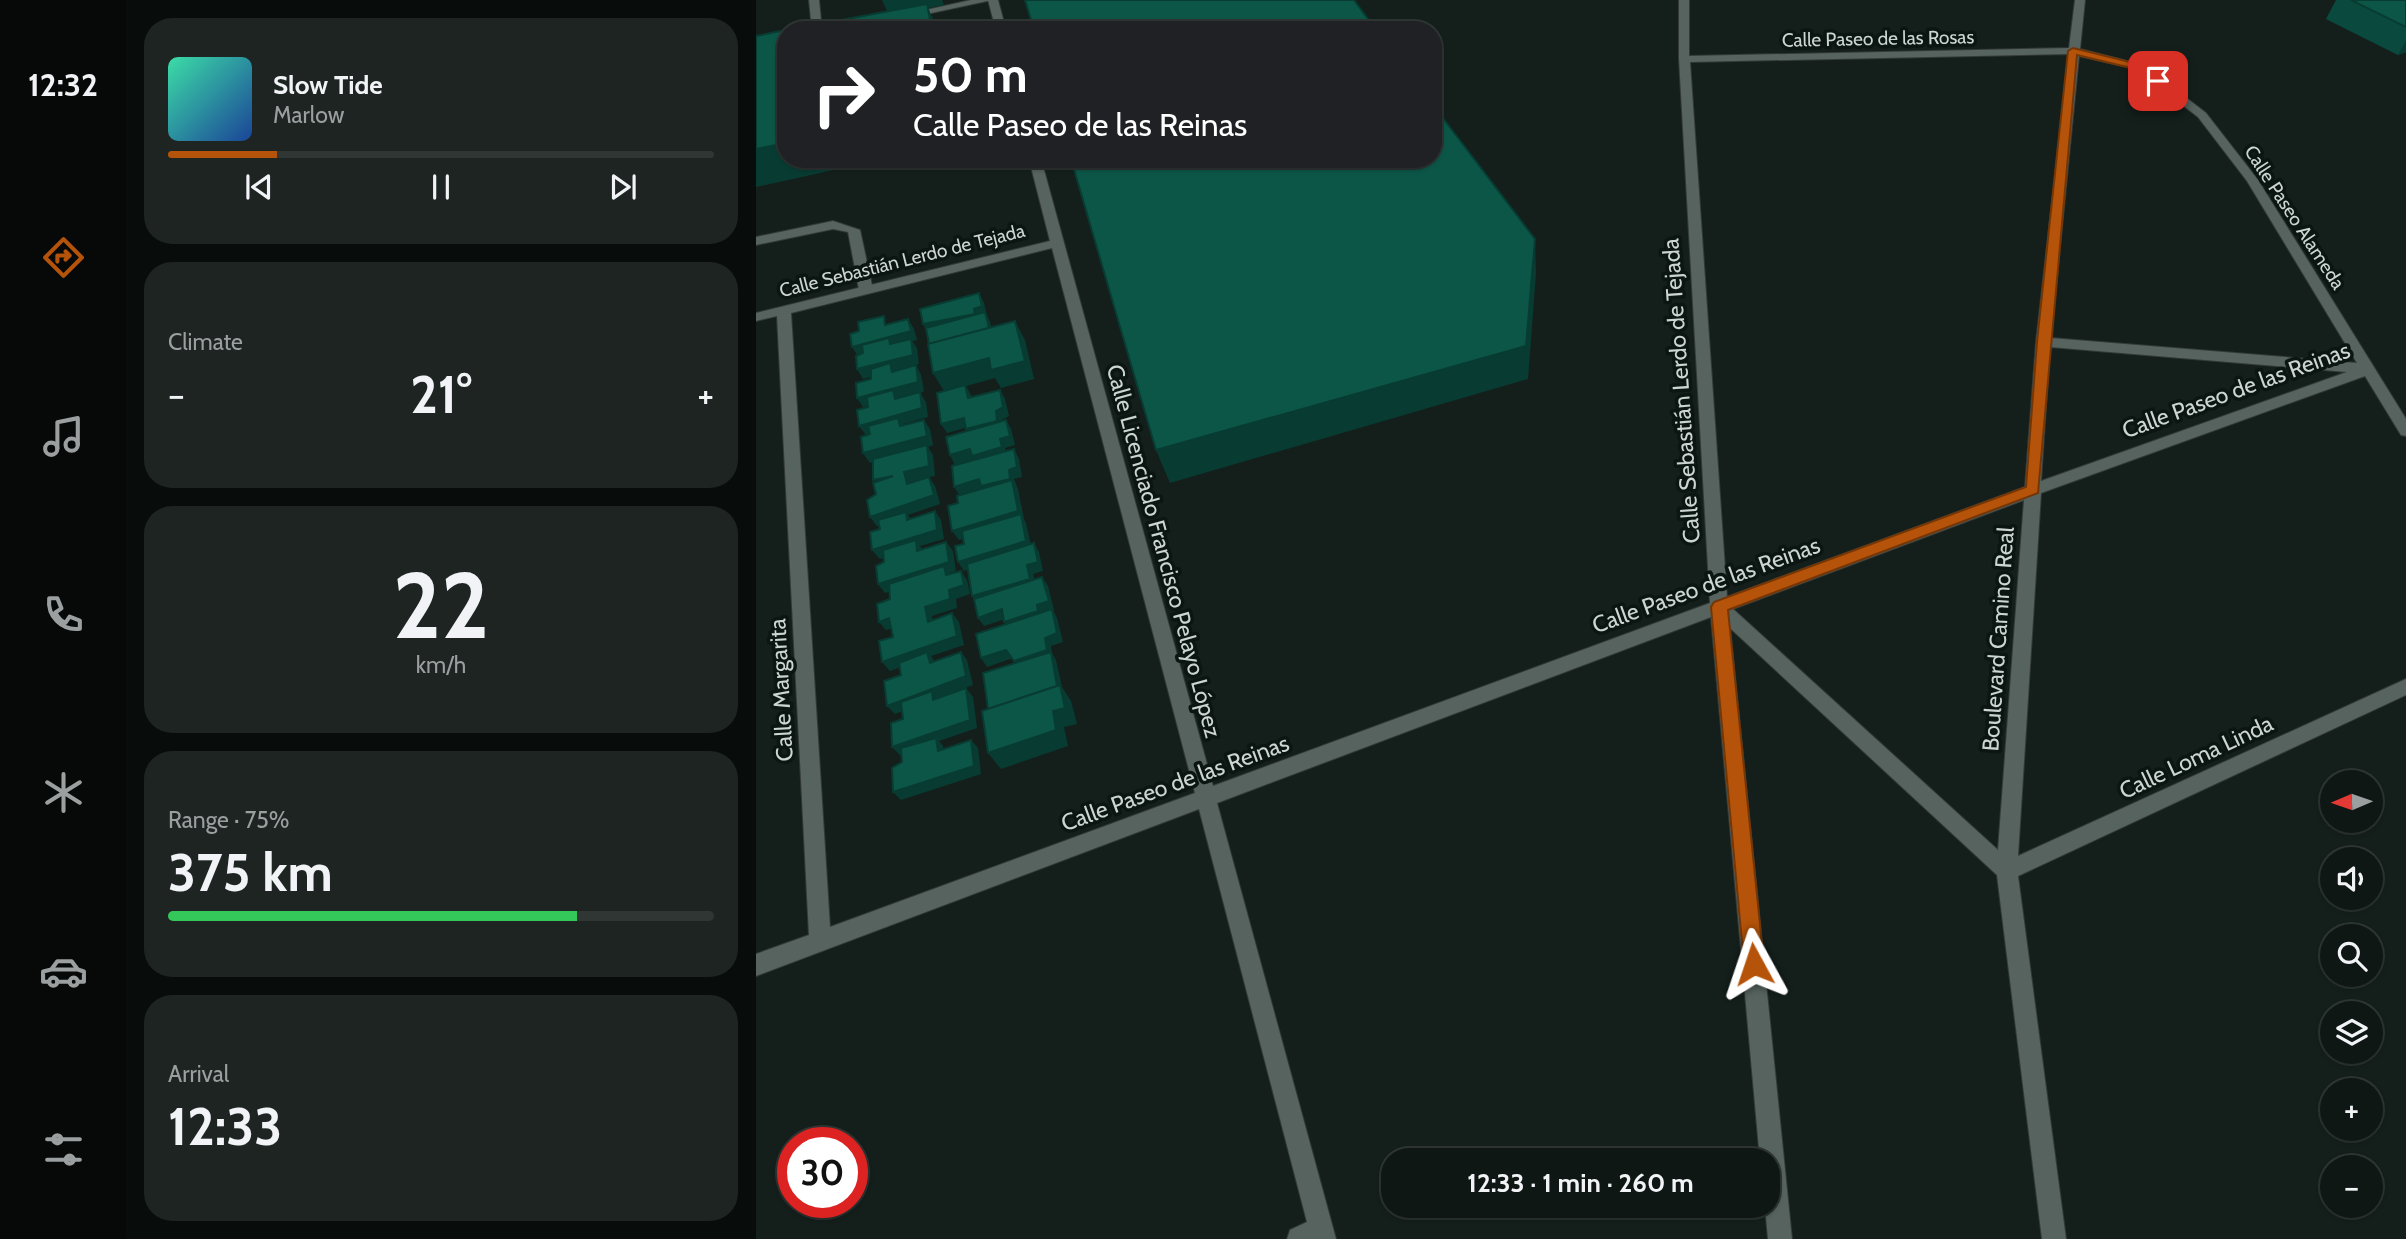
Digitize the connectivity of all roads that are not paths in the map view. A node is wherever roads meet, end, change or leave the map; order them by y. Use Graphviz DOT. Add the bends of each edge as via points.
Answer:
graph roads {
  1 [pos="814,0"];
  2 [pos="987,0"];
  3 [pos="993,0"];
  4 [pos="1684,0"];
  5 [pos="2080,0"];
  6 [pos="896,17"];
  7 [pos="816,21"];
  8 [pos="999,21"];
  9 [pos="2073,51"];
  10 [pos="1684,59"];
  11 [pos="1037,168"];
  12 [pos="756,241"];
  13 [pos="1057,243"];
  14 [pos="866,290"];
  15 [pos="783,310"];
  16 [pos="756,317"];
  17 [pos="2043,342"];
  18 [pos="2369,369"];
  19 [pos="2406,432"];
  20 [pos="2033,490"];
  21 [pos="1719,607"];
  22 [pos="2406,687"];
  23 [pos="1205,798"];
  24 [pos="2007,871"];
  25 [pos="820,942"];
  26 [pos="756,965"];
  27 [pos="1315,1235"];
  28 [pos="1780,1239"];
  29 [pos="2054,1239"];
  1 -- 7 [label="street"];
  2 -- 6 [label="street"];
  3 -- 8 [label="street"];
  4 -- 10 [label="street, Calle Sebastián Lerdo de Tejada"];
  5 -- 9 [label="street, Boulevard Camino Real"];
  9 -- 10 [label="street, Calle Paseo de las Rosas"];
  9 -- 17 [label="street, Boulevard Camino Real"];
  9 -- 18 [label="street, Calle Paseo Alameda" via="2131,65 2202,115 2252,180"];
  10 -- 21 [label="street, Calle Sebastián Lerdo de Tejada"];
  11 -- 13 [label="street, Calle Licenciado Francisco Pelayo López"];
  12 -- 14 [label="street" via="832,225 854,230"];
  13 -- 14 [label="street, Calle Sebastián Lerdo de Tejada"];
  13 -- 23 [label="street, Calle Licenciado Francisco Pelayo López"];
  14 -- 15 [label="street, Calle Sebastián Lerdo de Tejada"];
  15 -- 16 [label="street, Calle Sebastián Lerdo de Tejada"];
  15 -- 25 [label="street, Calle Margarita"];
  17 -- 18 [label="street, Calle Paseo de las Reinas"];
  17 -- 20 [label="street, Boulevard Camino Real"];
  18 -- 19 [label="street, Calle Paseo Alameda"];
  18 -- 20 [label="street, Calle Paseo de las Reinas"];
  20 -- 21 [label="street, Calle Paseo de las Reinas"];
  20 -- 24 [label="street, Boulevard Camino Real"];
  21 -- 23 [label="street, Calle Paseo de las Reinas"];
  21 -- 24 [label="street"];
  21 -- 28 [label="street, Calle Sebastián Lerdo de Tejada"];
  22 -- 24 [label="street, Calle Loma Linda"];
  23 -- 25 [label="street, Calle Paseo de las Reinas"];
  23 -- 27 [label="street, Calle Licenciado Francisco Pelayo López"];
  24 -- 29 [label="street, Boulevard Camino Real"];
  25 -- 26 [label="street, Calle Paseo de las Reinas"];
}
